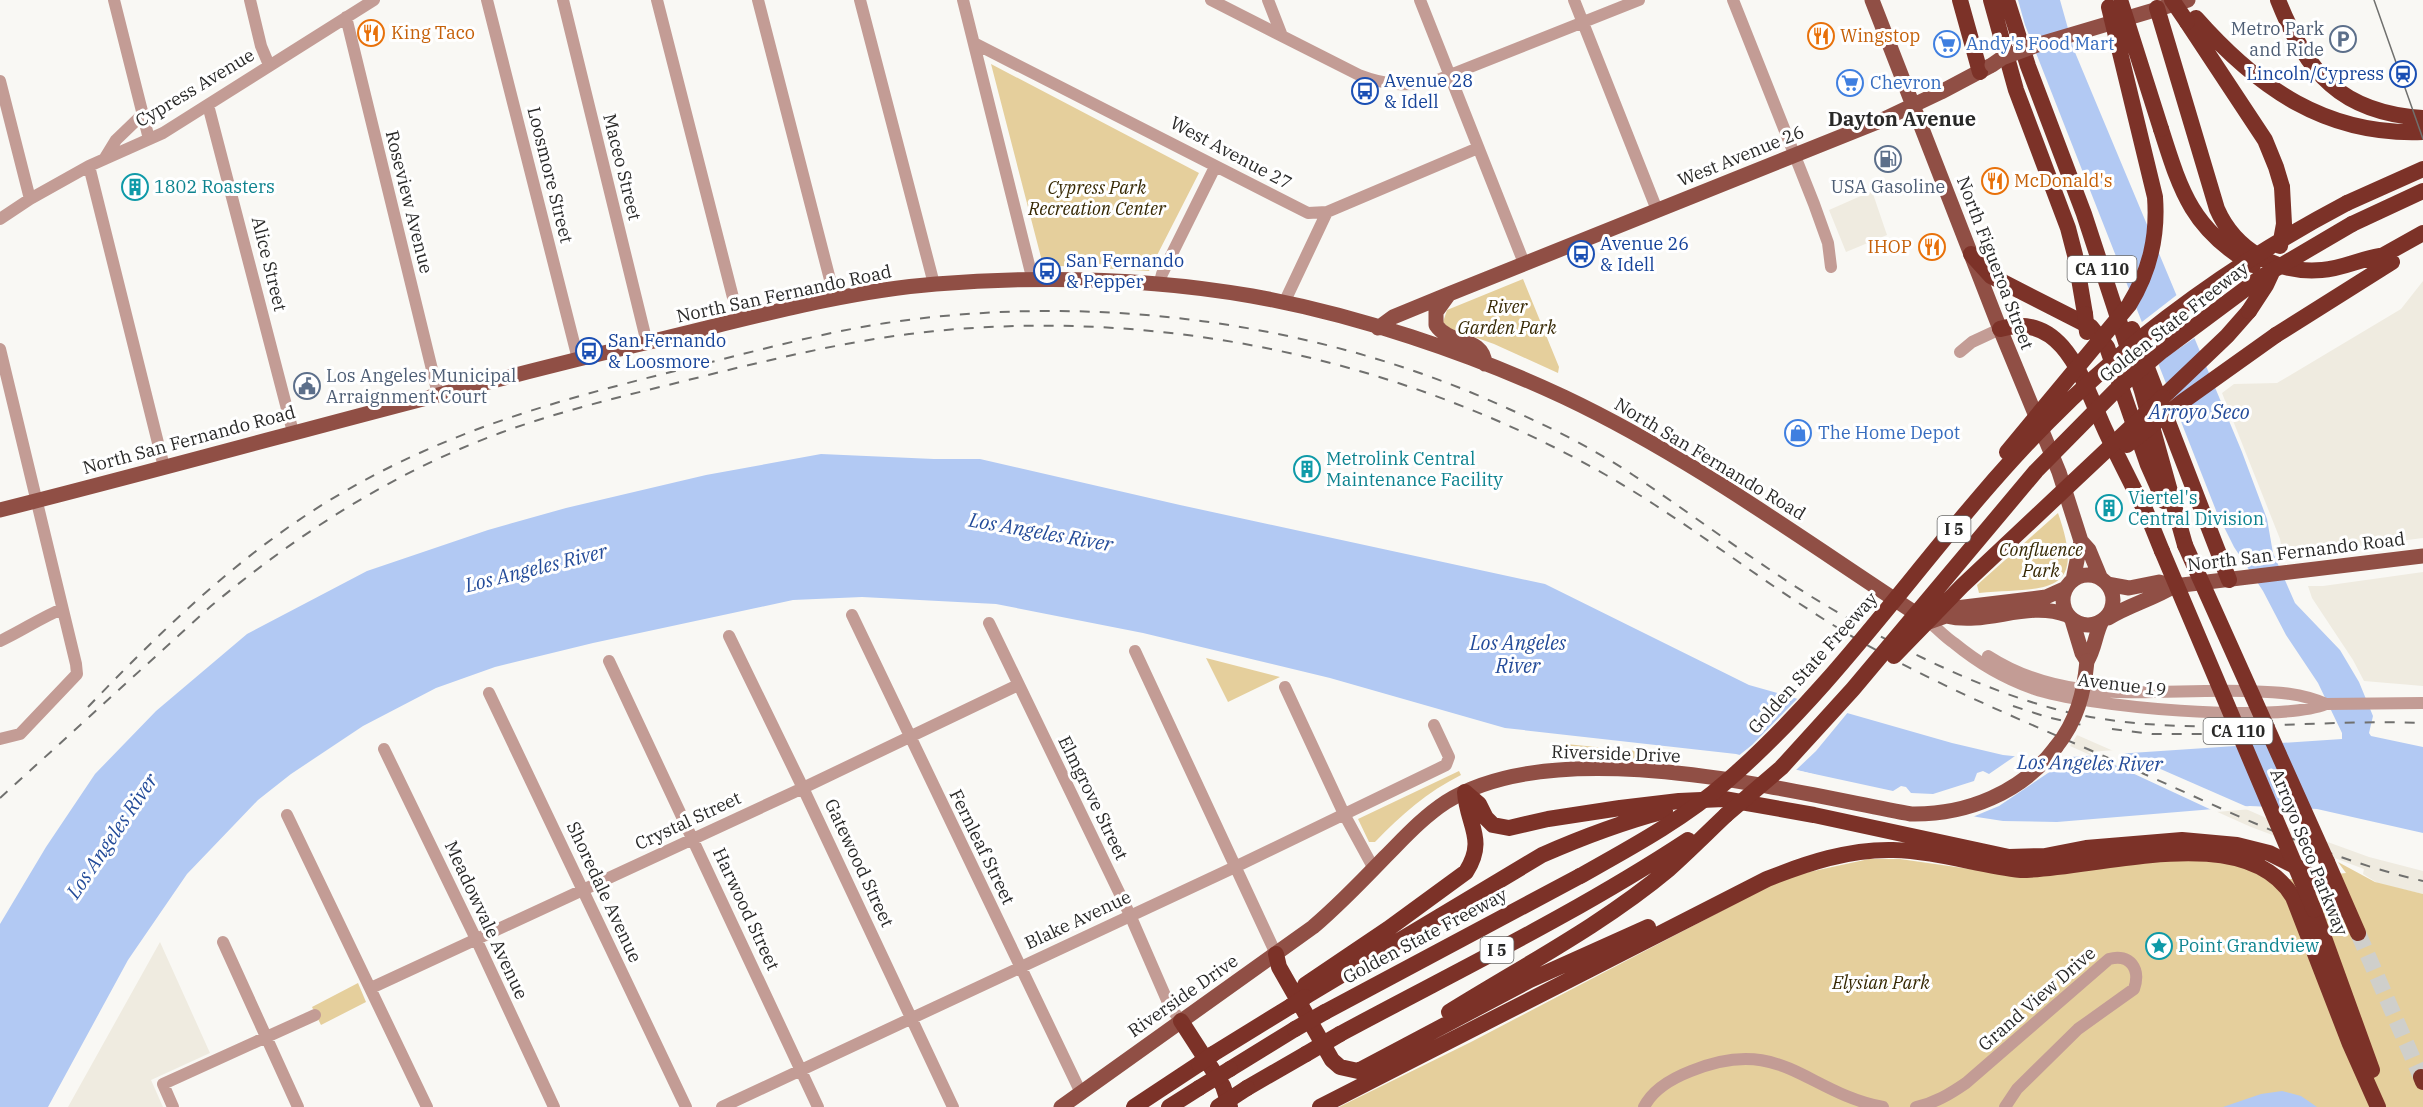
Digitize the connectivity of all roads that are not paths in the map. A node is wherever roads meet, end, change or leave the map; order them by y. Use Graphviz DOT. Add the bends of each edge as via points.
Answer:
graph roads {
  1 [pos="114,0"];
  2 [pos="250,0"];
  3 [pos="374,0"];
  4 [pos="488,0"];
  5 [pos="562,0"];
  6 [pos="657,0"];
  7 [pos="758,0"];
  8 [pos="860,0"];
  9 [pos="963,0"];
  10 [pos="1211,0"];
  11 [pos="1268,0"];
  12 [pos="1420,0"];
  13 [pos="1574,0"];
  14 [pos="1640,0"];
  15 [pos="1733,0"];
  16 [pos="1872,0"];
  17 [pos="1960,0"];
  18 [pos="1991,0"];
  19 [pos="2007,0"];
  20 [pos="2172,0"];
  21 [pos="2182,0"];
  22 [pos="2188,0"];
  23 [pos="2278,0"];
  24 [pos="2115,2"];
  25 [pos="2157,8"];
  26 [pos="346,17"];
  27 [pos="2191,20"];
  28 [pos="1583,23"];
  29 [pos="1282,36"];
  30 [pos="974,43"];
  31 [pos="269,65"];
  32 [pos="1986,68"];
  33 [pos="1450,75"];
  34 [pos="0,81"];
  35 [pos="208,105"];
  36 [pos="1913,106"];
  37 [pos="143,114"];
  38 [pos="2423,118"];
  39 [pos="2423,132"];
  40 [pos="149,138"];
  41 [pos="1478,148"];
  42 [pos="1796,156"];
  43 [pos="104,159"];
  44 [pos="89,166"];
  45 [pos="1215,167"];
  46 [pos="2423,169"];
  47 [pos="2423,191"];
  48 [pos="30,199"];
  49 [pos="1657,210"];
  50 [pos="1327,212"];
  51 [pos="2084,214"];
  52 [pos="0,219"];
  53 [pos="2423,233"];
  54 [pos="2423,243"];
  55 [pos="1971,254"];
  56 [pos="2380,256"];
  57 [pos="1524,263"];
  58 [pos="1831,267"];
  59 [pos="1034,281"];
  60 [pos="934,284"];
  61 [pos="1159,285"];
  62 [pos="1449,294"];
  63 [pos="835,299"];
  64 [pos="1284,303"];
  65 [pos="739,321"];
  66 [pos="1378,328"];
  67 [pos="2000,329"];
  68 [pos="647,343"];
  69 [pos="0,350"];
  70 [pos="1960,352"];
  71 [pos="578,359"];
  72 [pos="1485,364"];
  73 [pos="438,394"];
  74 [pos="293,432"];
  75 [pos="164,468"];
  76 [pos="36,501"];
  77 [pos="0,510"];
  78 [pos="2037,517"];
  79 [pos="2149,519"];
  80 [pos="1952,533"];
  81 [pos="2081,541"];
  82 [pos="2185,544"];
  83 [pos="2423,556"];
  84 [pos="2229,580"];
  85 [pos="2104,581"];
  86 [pos="2069,584"];
  87 [pos="2174,586"];
  88 [pos="62,609"];
  89 [pos="852,615"];
  90 [pos="2070,617"];
  91 [pos="2105,619"];
  92 [pos="1937,621"];
  93 [pos="989,623"];
  94 [pos="729,636"];
  95 [pos="0,641"];
  96 [pos="1135,651"];
  97 [pos="609,661"];
  98 [pos="2087,661"];
  99 [pos="1018,685"];
  100 [pos="1285,687"];
  101 [pos="489,693"];
  102 [pos="2423,703"];
  103 [pos="2326,704"];
  104 [pos="1434,725"];
  105 [pos="909,736"];
  106 [pos="0,739"];
  107 [pos="384,749"];
  108 [pos="1781,768"];
  109 [pos="804,788"];
  110 [pos="1465,792"];
  111 [pos="1761,804"];
  112 [pos="1344,814"];
  113 [pos="287,815"];
  114 [pos="693,838"];
  115 [pos="1660,866"];
  116 [pos="1235,867"];
  117 [pos="1374,868"];
  118 [pos="584,889"];
  119 [pos="1713,905"];
  120 [pos="2349,914"];
  121 [pos="1130,915"];
  122 [pos="2358,933"];
  123 [pos="476,939"];
  124 [pos="223,942"];
  125 [pos="1276,954"];
  126 [pos="1020,967"];
  127 [pos="371,988"];
  128 [pos="1295,997"];
  129 [pos="315,1015"];
  130 [pos="911,1018"];
  131 [pos="1181,1021"];
  132 [pos="266,1037"];
  133 [pos="1350,1069"];
  134 [pos="801,1070"];
  135 [pos="1081,1093"];
  136 [pos="173,1107"];
  137 [pos="298,1107"];
  138 [pos="427,1107"];
  139 [pos="554,1107"];
  140 [pos="686,1107"];
  141 [pos="722,1107"];
  142 [pos="818,1107"];
  143 [pos="953,1107"];
  144 [pos="1061,1107"];
  145 [pos="1134,1107"];
  146 [pos="1169,1107"];
  147 [pos="1218,1107"];
  148 [pos="1230,1107"];
  149 [pos="1320,1107"];
  150 [pos="1644,1107"];
  151 [pos="1883,1107"];
  152 [pos="1916,1107"];
  153 [pos="2005,1107"];
  154 [pos="2378,1107"];
  155 [pos="2386,1107"];
  1 -- 37 [label="street"];
  2 -- 31 [label="street"];
  3 -- 26 [label="street, Cypress Avenue"];
  4 -- 71 [label="street, Loosmore Street"];
  5 -- 68 [label="street, Maceo Street"];
  6 -- 65 [label="street"];
  7 -- 63 [label="street"];
  8 -- 60 [label="street"];
  9 -- 30 [label="street"];
  10 -- 29 [label="street"];
  11 -- 29 [label="street"];
  12 -- 33 [label="street"];
  13 -- 28 [label="street"];
  14 -- 28 [label="street"];
  15 -- 42 [label="street"];
  16 -- 36 [label="main road, North Figueroa Street"];
  17 -- 32 [label="highway"];
  18 -- 79 [label="highway, Arroyo Seco Parkway / CA 110, bridge" via="2016,90 2068,228 2099,387"];
  19 -- 51 [label="highway, Arroyo Seco Parkway / CA 110"];
  20 -- 27 [label="highway, bridge"];
  21 -- 27 [label="highway"];
  22 -- 25 [label="main road, West Avenue 26"];
  23 -- 38 [label="highway" via="2301,52 2344,94 2368,108 2394,116"];
  24 -- 56 [label="highway, bridge" via="2174,172 2197,218 2214,238 2245,260 2277,273 2327,276 2371,263"];
  24 -- 80 [label="highway, bridge" via="2154,190 2156,222 2151,259 2129,305 1982,484"];
  25 -- 32 [label="main road, West Avenue 26, bridge" via="2021,51"];
  25 -- 56 [label="highway" via="2217,209 2233,236 2262,258 2301,271 2347,266"];
  26 -- 31 [label="street, Cypress Avenue"];
  26 -- 73 [label="street, Roseview Avenue"];
  27 -- 39 [label="highway" via="2243,66 2300,106 2337,122 2367,129"];
  27 -- 78 [label="highway, bridge" via="2265,140 2276,167 2282,187 2284,224 2278,253 2266,285 2227,336"];
  28 -- 33 [label="street"];
  28 -- 49 [label="street"];
  29 -- 33 [label="street" via="1373,81 1420,84"];
  30 -- 45 [label="street, West Avenue 27"];
  30 -- 59 [label="street"];
  31 -- 35 [label="street, Cypress Avenue"];
  32 -- 36 [label="main road, West Avenue 26"];
  33 -- 41 [label="street"];
  34 -- 48 [label="street"];
  35 -- 40 [label="street, Cypress Avenue"];
  35 -- 74 [label="street, Alice Street"];
  36 -- 42 [label="main road, West Avenue 26"];
  36 -- 55 [label="main road, North Figueroa Street"];
  37 -- 40 [label="street"];
  37 -- 43 [label="street" via="116,140"];
  40 -- 43 [label="street, Cypress Avenue"];
  41 -- 50 [label="street"];
  41 -- 57 [label="street"];
  42 -- 49 [label="main road, West Avenue 26"];
  42 -- 58 [label="street" via="1828,243"];
  43 -- 44 [label="street, Cypress Avenue"];
  44 -- 48 [label="street, Cypress Avenue"];
  44 -- 75 [label="street"];
  45 -- 50 [label="street, West Avenue 27" via="1308,213"];
  45 -- 61 [label="street"];
  46 -- 80 [label="highway, Golden State Freeway / I 5, bridge" via="2347,203 2242,262 2197,293 2104,368 2047,423"];
  47 -- 108 [label="highway, Golden State Freeway / I 5, bridge" via="2352,224 2260,278 2162,351 2108,398 2036,471 1853,689"];
  48 -- 52 [label="street, Cypress Avenue"];
  49 -- 57 [label="main road, West Avenue 26"];
  50 -- 64 [label="street"];
  51 -- 82 [label="highway, Arroyo Seco Parkway / CA 110" via="2142,391"];
  51 -- 84 [label="highway" via="2106,260"];
  53 -- 56 [label="highway"];
  54 -- 78 [label="highway, bridge" via="2276,335 2182,402"];
  55 -- 67 [label="main road, North Figueroa Street"];
  55 -- 82 [label="highway" via="1991,276 2099,335 2107,347 2148,465"];
  57 -- 62 [label="main road, West Avenue 26"];
  59 -- 60 [label="main road, North San Fernando Road"];
  59 -- 61 [label="main road, North San Fernando Road"];
  60 -- 63 [label="main road, North San Fernando Road"];
  61 -- 64 [label="main road, North San Fernando Road"];
  62 -- 66 [label="main road, West Avenue 26" via="1393,317"];
  62 -- 72 [label="main road" via="1436,312 1436,325 1444,333 1479,347"];
  63 -- 65 [label="main road, North San Fernando Road"];
  64 -- 66 [label="main road, North San Fernando Road"];
  65 -- 68 [label="main road, North San Fernando Road"];
  66 -- 72 [label="main road, North San Fernando Road"];
  67 -- 70 [label="street"];
  67 -- 79 [label="highway" via="2014,325 2029,327 2044,333 2069,354"];
  67 -- 81 [label="main road, North Figueroa Street" via="2059,472"];
  68 -- 71 [label="main road, North San Fernando Road"];
  69 -- 76 [label="street"];
  71 -- 73 [label="main road, North San Fernando Road"];
  72 -- 92 [label="main road, North San Fernando Road" via="1568,399 1682,461"];
  73 -- 74 [label="main road, North San Fernando Road"];
  74 -- 75 [label="main road, North San Fernando Road"];
  75 -- 76 [label="main road, North San Fernando Road"];
  76 -- 77 [label="main road, North San Fernando Road"];
  76 -- 88 [label="street"];
  78 -- 108 [label="highway, bridge" via="1931,616 1827,731"];
  79 -- 155 [label="highway, Arroyo Seco Parkway / CA 110, bridge" via="2314,910"];
  80 -- 146 [label="highway, Golden State Freeway / I 5, bridge" via="1770,743 1680,816 1630,849 1295,1029"];
  81 -- 85 [label="main road, North Figueroa Street"];
  81 -- 86 [label="main road, North Figueroa Street"];
  82 -- 120 [label="highway, Arroyo Seco Parkway / CA 110, bridge"];
  83 -- 84 [label="main road, North San Fernando Road"];
  84 -- 87 [label="main road, North San Fernando Road"];
  85 -- 86 [label="main road" via="2087,575"];
  85 -- 87 [label="main road, North San Fernando Road" via="2129,588 2160,582"];
  85 -- 91 [label="main road" via="2113,598"];
  86 -- 90 [label="main road" via="2063,602"];
  86 -- 92 [label="main road" via="2046,597 1956,608"];
  87 -- 91 [label="main road, North San Fernando Road"];
  88 -- 95 [label="street"];
  88 -- 106 [label="street" via="76,674 20,734"];
  89 -- 105 [label="street, Fernleaf Street"];
  90 -- 91 [label="main road" via="2086,625"];
  90 -- 92 [label="main road" via="2040,609"];
  90 -- 98 [label="main road, Riverside Drive"];
  91 -- 98 [label="main road, Riverside Drive"];
  92 -- 103 [label="street, Avenue 19" via="2011,669 2055,686 2104,693 2271,692 2306,695"];
  92 -- 103 [label="street, Avenue 19" via="1955,644 1983,663 2049,694 2187,711 2311,710"];
  93 -- 99 [label="street, Elmgrove Street"];
  94 -- 109 [label="street, Gatewood Street"];
  96 -- 116 [label="street"];
  97 -- 114 [label="street, Harwood Street"];
  98 -- 110 [label="main road, Riverside Drive, bridge" via="2079,708 2065,736 2046,760 1996,797 1945,812 1911,814 1738,780 1606,770 1545,771"];
  99 -- 105 [label="street, Crystal Street"];
  99 -- 121 [label="street, Elmgrove Street"];
  100 -- 112 [label="street"];
  101 -- 118 [label="street, Shoredale Avenue"];
  102 -- 103 [label="street, Avenue 19"];
  104 -- 112 [label="street, Blake Avenue" via="1449,757 1448,763"];
  105 -- 109 [label="street, Crystal Street"];
  105 -- 126 [label="street, Fernleaf Street"];
  107 -- 123 [label="street, Meadowvale Avenue"];
  108 -- 115 [label="highway, Golden State Freeway / I 5, bridge"];
  109 -- 114 [label="street, Crystal Street"];
  109 -- 130 [label="street, Gatewood Street"];
  110 -- 111 [label="highway" via="1493,825 1509,828 1678,801 1724,799"];
  110 -- 117 [label="main road, Riverside Drive" via="1431,813"];
  110 -- 128 [label="highway" via="1466,810 1477,838 1473,862 1466,872"];
  111 -- 120 [label="highway" via="2009,857 2182,840 2237,845 2269,853 2303,870"];
  111 -- 128 [label="highway" via="1717,802 1670,810 1578,838 1516,869"];
  112 -- 116 [label="street, Blake Avenue"];
  112 -- 117 [label="street"];
  113 -- 127 [label="street"];
  114 -- 118 [label="street, Crystal Street"];
  114 -- 134 [label="street, Harwood Street"];
  115 -- 133 [label="highway" via="1592,924"];
  115 -- 147 [label="highway, Golden State Freeway / I 5, bridge" via="1340,1034"];
  116 -- 121 [label="street, Blake Avenue"];
  116 -- 125 [label="street"];
  117 -- 125 [label="main road, Riverside Drive" via="1336,908"];
  118 -- 123 [label="street, Crystal Street"];
  118 -- 140 [label="street, Shoredale Avenue"];
  119 -- 133 [label="highway" via="1672,917 1563,964 1367,1067"];
  119 -- 149 [label="highway"];
  119 -- 154 [label="highway" via="1794,868 1871,851 1907,852 2021,870 2188,854 2254,863 2273,873 2293,897"];
  120 -- 122 [label="highway, Arroyo Seco Parkway / CA 110"];
  121 -- 126 [label="street, Blake Avenue"];
  121 -- 131 [label="street, Elmgrove Street" via="1170,1007"];
  123 -- 127 [label="street, Crystal Street"];
  123 -- 139 [label="street, Meadowvale Avenue"];
  124 -- 132 [label="street"];
  125 -- 131 [label="main road, Riverside Drive"];
  125 -- 133 [label="highway" via="1279,967 1332,1060"];
  126 -- 130 [label="street, Blake Avenue"];
  126 -- 135 [label="street, Fernleaf Street"];
  127 -- 138 [label="street"];
  128 -- 145 [label="highway, bridge"];
  129 -- 132 [label="street"];
  130 -- 134 [label="street, Blake Avenue"];
  130 -- 143 [label="street, Gatewood Street"];
  131 -- 135 [label="main road, Riverside Drive"];
  131 -- 148 [label="highway" via="1223,1086"];
  132 -- 136 [label="street" via="163,1084"];
  132 -- 137 [label="street"];
  134 -- 141 [label="street, Blake Avenue"];
  134 -- 142 [label="street, Harwood Street"];
  135 -- 144 [label="main road, Riverside Drive"];
  150 -- 151 [label="street" via="1656,1091 1681,1075 1734,1058 1779,1064 1849,1097"];
  152 -- 153 [label="street, Grand View Drive" via="1947,1096 1966,1083 2109,959 2119,956 2128,960 2135,969 2134,989 2078,1029 2017,1089"];
}
